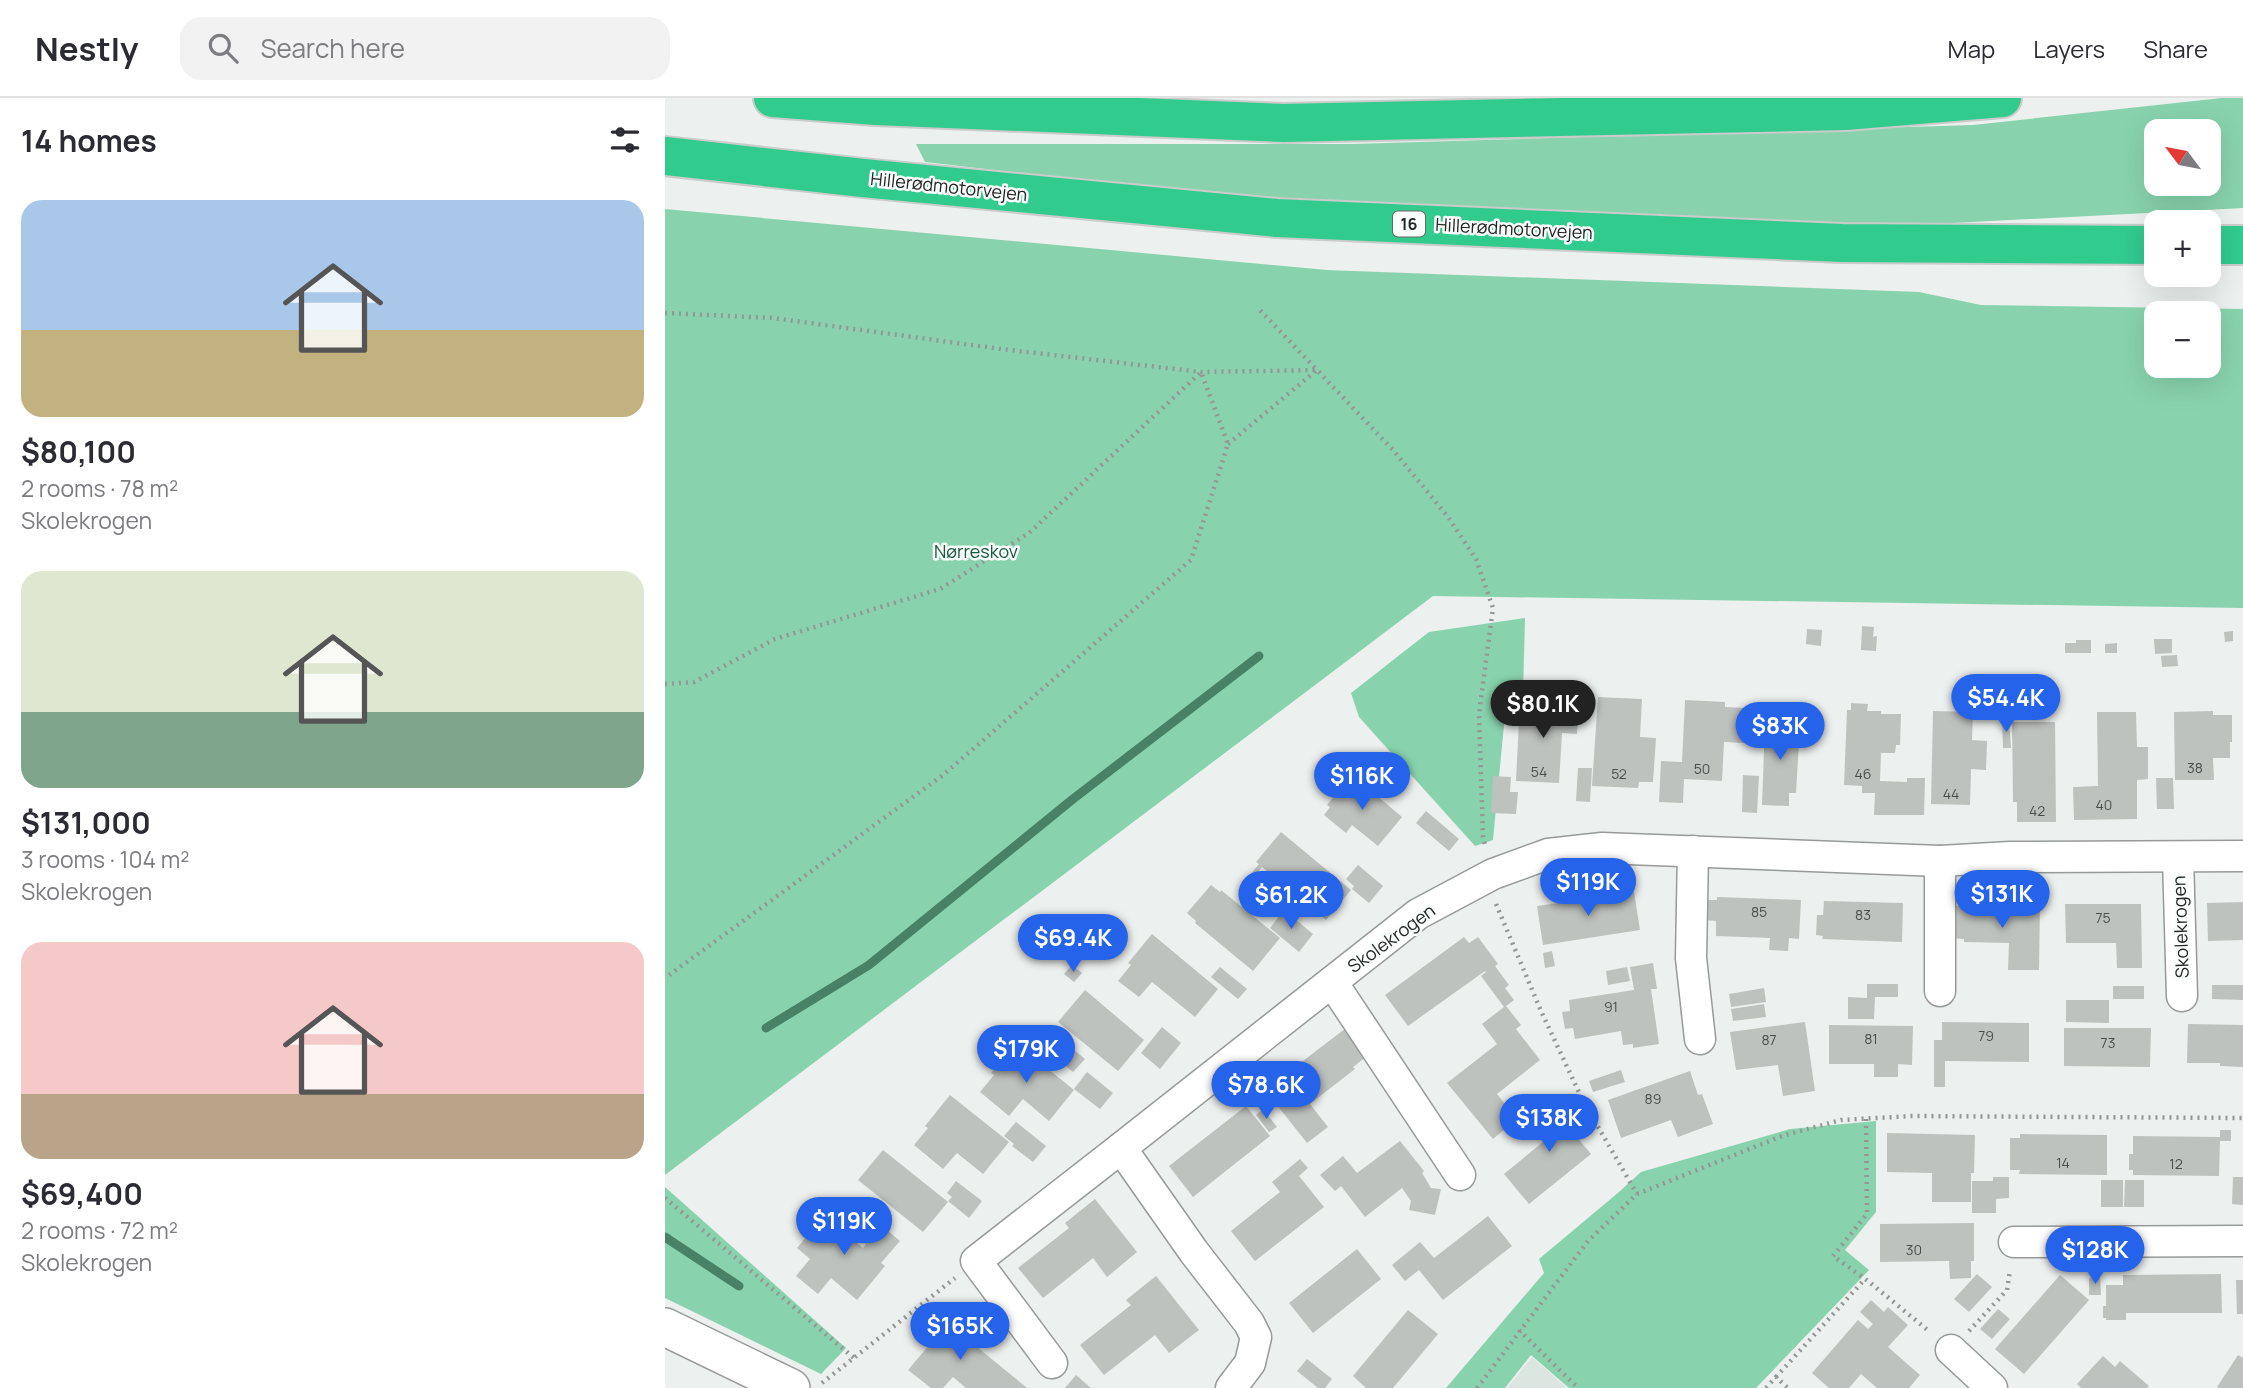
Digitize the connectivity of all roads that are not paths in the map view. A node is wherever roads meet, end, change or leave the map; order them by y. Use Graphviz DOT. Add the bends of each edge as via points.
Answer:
graph roads {
  1 [pos="773,98"];
  2 [pos="2002,98"];
  3 [pos="665,156"];
  4 [pos="2144,245"];
  5 [pos="1693,851"];
  6 [pos="2243,856"];
  7 [pos="2178,858"];
  8 [pos="1940,861"];
  9 [pos="1332,982"];
  10 [pos="1940,991"];
  11 [pos="2182,996"];
  12 [pos="1700,1039"];
  13 [pos="1121,1148"];
  14 [pos="1460,1175"];
  15 [pos="2243,1241"];
  16 [pos="2014,1242"];
  17 [pos="665,1327"];
  18 [pos="1951,1350"];
  19 [pos="1052,1363"];
  20 [pos="791,1388"];
  21 [pos="1231,1388"];
  22 [pos="1992,1388"];
  1 -- 2 [label="highway" via="1283,123 1845,111"];
  3 -- 4 [label="highway, Hillerødmotorvejen / 16" via="1277,218 1842,243"];
  5 -- 8 [label="street, Skolekrogen"];
  5 -- 9 [label="street, Skolekrogen" via="1602,848 1548,854 1493,874 1418,914"];
  5 -- 12 [label="street" via="1691,958"];
  6 -- 7 [label="street, Skolekrogen"];
  7 -- 8 [label="street, Skolekrogen"];
  7 -- 11 [label="street, Skolekrogen"];
  8 -- 10 [label="street"];
  9 -- 13 [label="street, Skolekrogen"];
  9 -- 14 [label="street, Skolekrogen"];
  13 -- 19 [label="street, Skolekrogen" via="976,1261"];
  13 -- 21 [label="street" via="1256,1337 1250,1363"];
  15 -- 16 [label="street"];
  17 -- 20 [label="street"];
  18 -- 22 [label="street"];
}
